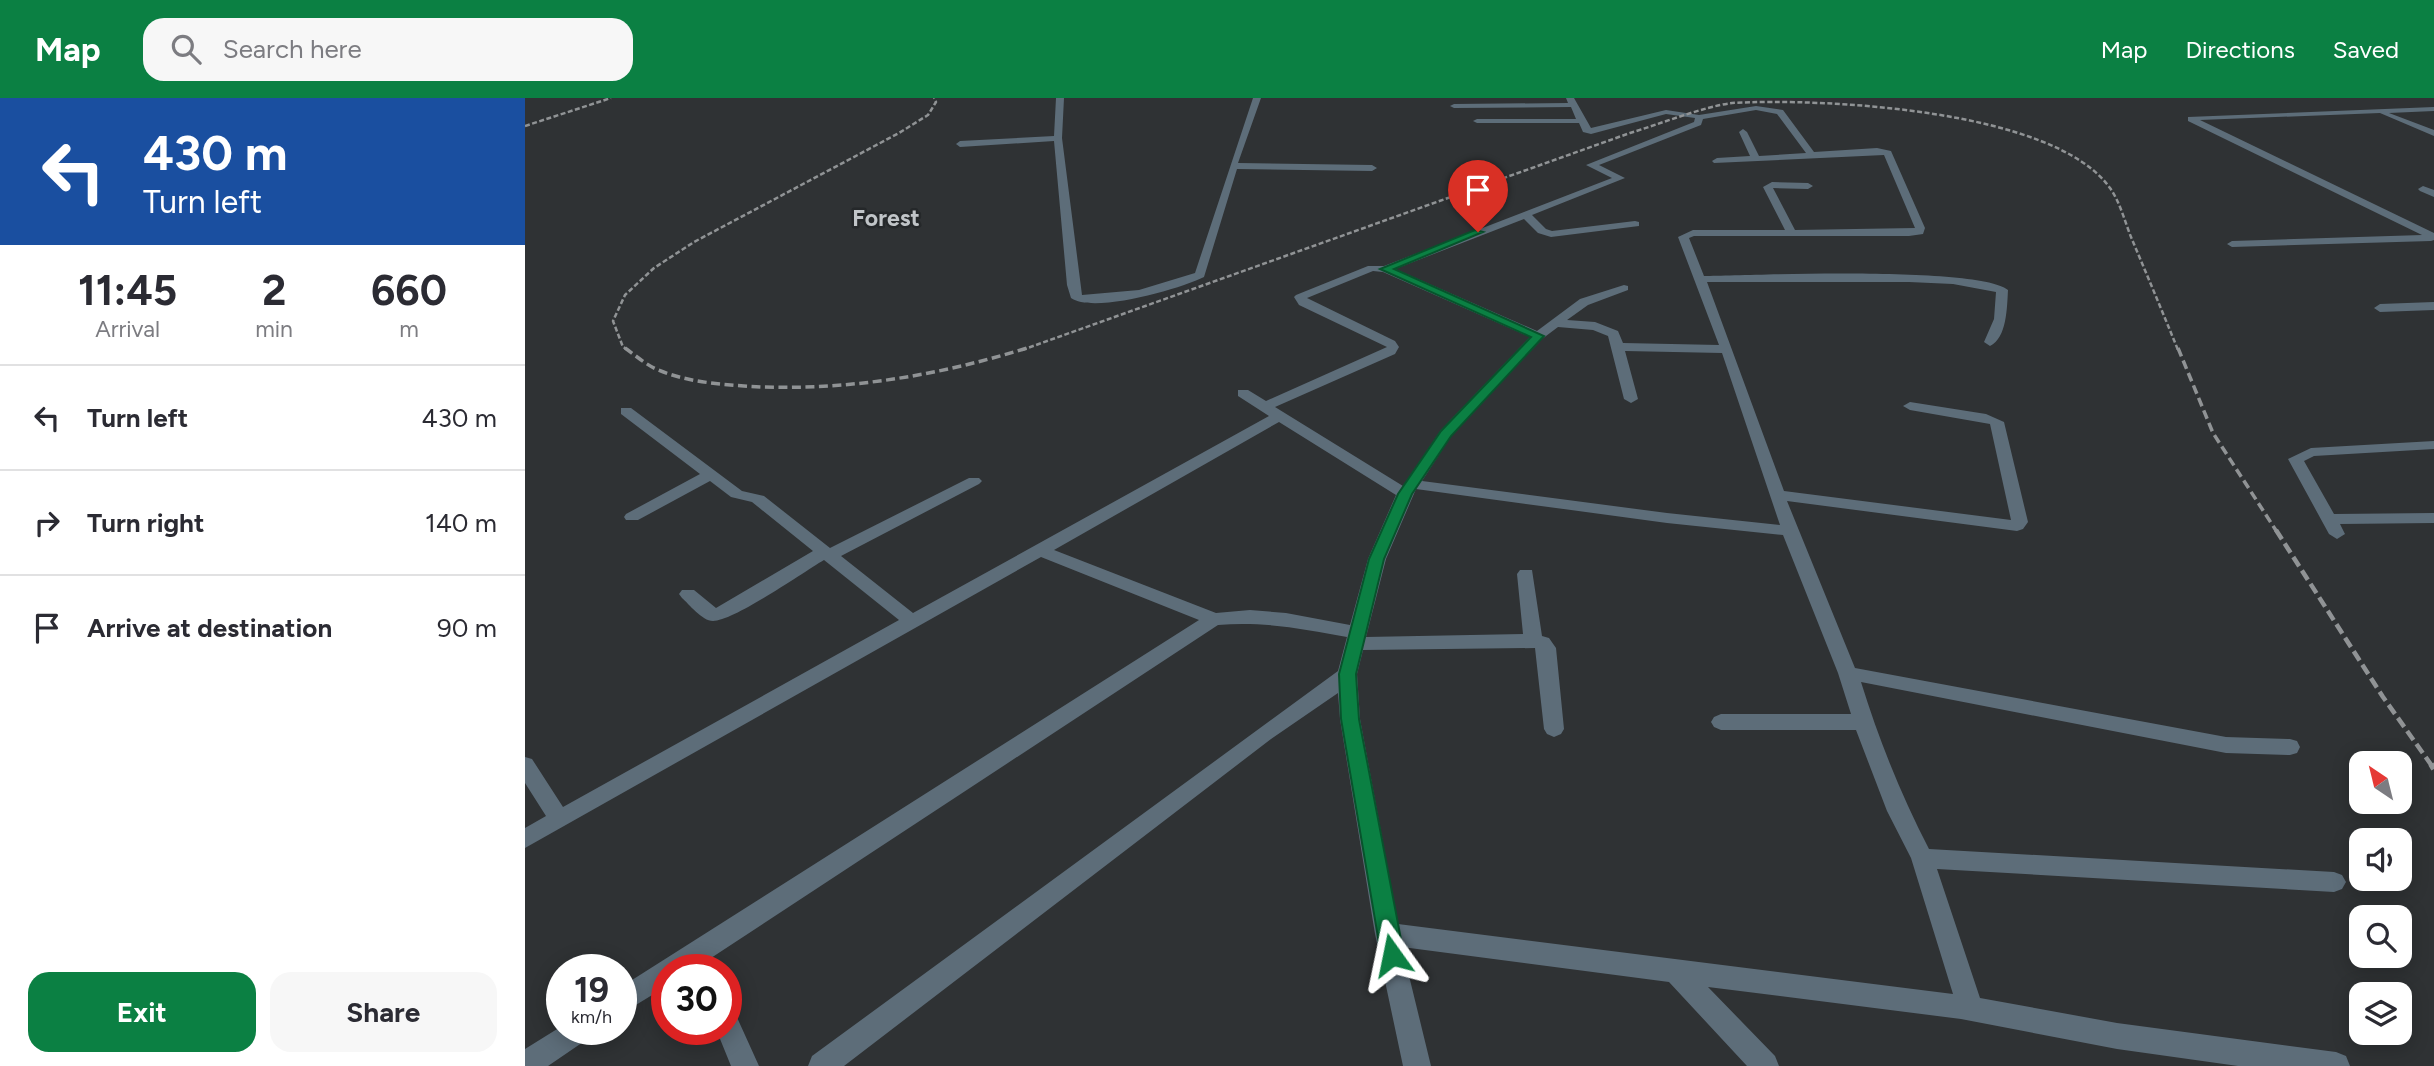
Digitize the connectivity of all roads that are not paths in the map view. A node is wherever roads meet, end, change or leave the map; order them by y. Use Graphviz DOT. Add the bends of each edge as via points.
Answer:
graph roads {
  1 [pos="1257,98"];
  2 [pos="1063,99"];
  3 [pos="1571,102"];
  4 [pos="2407,102"];
  5 [pos="1454,106"];
  6 [pos="2431,109"];
  7 [pos="2377,112"];
  8 [pos="1699,117"];
  9 [pos="1477,121"];
  10 [pos="1581,121"];
  11 [pos="1743,132"];
  12 [pos="2410,134"];
  13 [pos="2434,134"];
  14 [pos="1058,138"];
  15 [pos="960,144"];
  16 [pos="1811,154"];
  17 [pos="1755,158"];
  18 [pos="1717,161"];
  19 [pos="1233,166"];
  20 [pos="1372,168"];
  21 [pos="1808,186"];
  22 [pos="2423,189"];
  23 [pos="2434,194"];
  24 [pos="1525,214"];
  25 [pos="2424,220"];
  26 [pos="2403,222"];
  27 [pos="1635,224"];
  28 [pos="1791,232"];
  29 [pos="2434,237"];
  30 [pos="2232,244"];
  31 [pos="1385,269"];
  32 [pos="1700,279"];
  33 [pos="1624,288"];
  34 [pos="2434,306"];
  35 [pos="2380,308"];
  36 [pos="1558,323"];
  37 [pos="1538,336"];
  38 [pos="1990,342"];
  39 [pos="1617,347"];
  40 [pos="1727,349"];
  41 [pos="1243,393"];
  42 [pos="1630,400"];
  43 [pos="1910,406"];
  44 [pos="1274,410"];
  45 [pos="626,411"];
  46 [pos="2434,445"];
  47 [pos="711,474"];
  48 [pos="974,481"];
  49 [pos="1409,489"];
  50 [pos="1779,495"];
  51 [pos="632,517"];
  52 [pos="2434,518"];
  53 [pos="1790,531"];
  54 [pos="1042,551"];
  55 [pos="827,554"];
  56 [pos="1526,574"];
  57 [pos="688,594"];
  58 [pos="1214,619"];
  59 [pos="912,621"];
  60 [pos="1356,638"];
  61 [pos="1533,640"];
  62 [pos="1848,673"];
  63 [pos="1347,674"];
  64 [pos="1721,722"];
  65 [pos="1863,722"];
  66 [pos="1554,729"];
  67 [pos="2290,747"];
  68 [pos="525,765"];
  69 [pos="559,820"];
  70 [pos="525,839"];
  71 [pos="1922,858"];
  72 [pos="2334,882"];
  73 [pos="1387,934"];
  74 [pos="711,954"];
  75 [pos="1677,972"];
  76 [pos="1971,1009"];
  77 [pos="556,1045"];
  78 [pos="736,1045"];
  79 [pos="525,1065"];
  80 [pos="745,1066"];
  81 [pos="822,1066"];
  82 [pos="1417,1066"];
  83 [pos="1765,1066"];
  84 [pos="2336,1066"];
  1 -- 19 [label="street"];
  2 -- 14 [label="street"];
  3 -- 5 [label="street"];
  3 -- 10 [label="street"];
  4 -- 6 [label="street"];
  6 -- 7 [label="street"];
  7 -- 13 [label="street"];
  7 -- 26 [label="street" via="2191,119"];
  8 -- 10 [label="street" via="1666,111 1599,131 1585,130"];
  8 -- 16 [label="street" via="1775,109"];
  8 -- 24 [label="street" via="1698,123 1591,164 1620,177"];
  9 -- 10 [label="street"];
  11 -- 17 [label="street"];
  12 -- 13 [label="street"];
  14 -- 15 [label="street"];
  14 -- 19 [label="street" via="1073,285 1077,298 1084,301 1119,298 1198,277"];
  16 -- 17 [label="street"];
  16 -- 28 [label="street" via="1889,153 1920,230"];
  17 -- 18 [label="street"];
  19 -- 20 [label="street"];
  21 -- 28 [label="street" via="1768,187"];
  22 -- 23 [label="street"];
  24 -- 27 [label="street" via="1551,234"];
  24 -- 31 [label="street"];
  25 -- 26 [label="street"];
  26 -- 29 [label="street"];
  28 -- 32 [label="street" via="1688,234 1683,237"];
  29 -- 30 [label="street"];
  31 -- 37 [label="street"];
  31 -- 44 [label="street" via="1371,268 1300,296 1303,302 1391,344 1390,351"];
  32 -- 38 [label="street" via="1917,279 1991,284 2002,290 2000,319"];
  32 -- 40 [label="street"];
  33 -- 36 [label="street" via="1584,302"];
  34 -- 35 [label="street"];
  36 -- 37 [label="street"];
  36 -- 39 [label="street" via="1605,329 1613,334"];
  37 -- 49 [label="street" via="1446,433"];
  39 -- 40 [label="street"];
  39 -- 42 [label="street"];
  40 -- 50 [label="street"];
  41 -- 44 [label="street"];
  43 -- 50 [label="street" via="1997,422 2020,522 2017,526"];
  44 -- 49 [label="street"];
  44 -- 54 [label="street"];
  45 -- 47 [label="street"];
  46 -- 52 [label="street" via="2311,452 2296,459 2334,527"];
  47 -- 51 [label="street"];
  47 -- 55 [label="street" via="737,494 758,499"];
  48 -- 55 [label="street"];
  49 -- 53 [label="street"];
  49 -- 60 [label="street" via="1377,559"];
  50 -- 53 [label="street"];
  53 -- 62 [label="street"];
  54 -- 58 [label="street"];
  54 -- 59 [label="street"];
  55 -- 57 [label="street" via="713,615"];
  55 -- 59 [label="street"];
  56 -- 61 [label="street"];
  58 -- 60 [label="street" via="1286,619"];
  58 -- 74 [label="street"];
  59 -- 69 [label="street"];
  60 -- 61 [label="street"];
  60 -- 63 [label="street"];
  61 -- 66 [label="street" via="1547,648"];
  62 -- 65 [label="street"];
  62 -- 67 [label="street" via="2226,745"];
  63 -- 73 [label="street" via="1350,719"];
  63 -- 81 [label="street"];
  64 -- 65 [label="street"];
  65 -- 71 [label="street"];
  68 -- 69 [label="street"];
  69 -- 70 [label="street"];
  71 -- 72 [label="street"];
  71 -- 76 [label="street"];
  73 -- 75 [label="street"];
  73 -- 82 [label="street"];
  75 -- 76 [label="street"];
  75 -- 83 [label="street"];
  76 -- 84 [label="street" via="2117,1036"];
  77 -- 79 [label="street"];
  78 -- 80 [label="street"];
}
